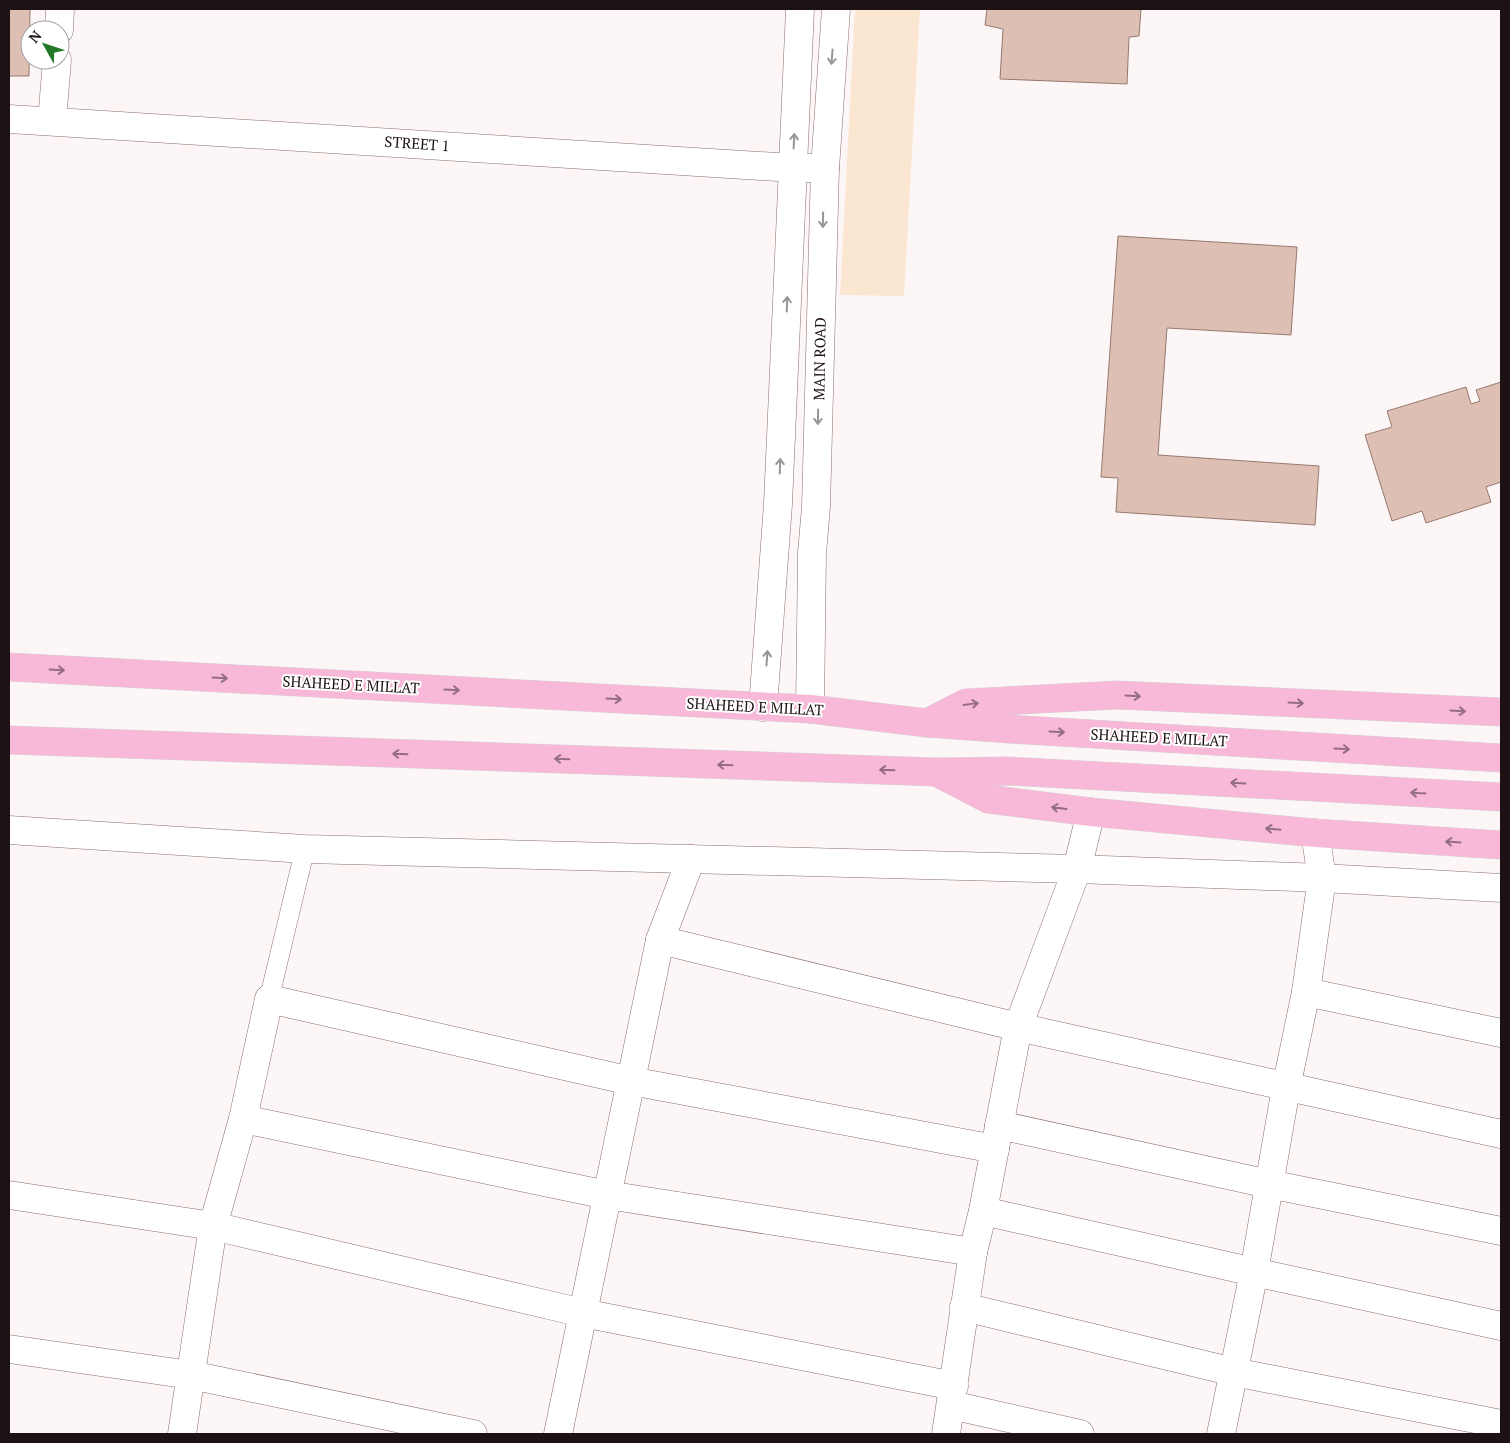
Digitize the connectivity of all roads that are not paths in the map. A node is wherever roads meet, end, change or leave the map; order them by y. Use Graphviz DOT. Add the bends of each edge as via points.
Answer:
graph roads {
  1 [pos="800,9"];
  2 [pos="836,9"];
  3 [pos="55,70"];
  4 [pos="9,119"];
  5 [pos="52,121"];
  6 [pos="793,168"];
  7 [pos="824,168"];
  8 [pos="778,504"];
  9 [pos="816,507"];
  10 [pos="770,610"];
  11 [pos="812,611"];
  12 [pos="9,667"];
  13 [pos="764,707"];
  14 [pos="810,709"];
  15 [pos="1501,712"];
  16 [pos="927,723"];
  17 [pos="9,740"];
  18 [pos="1501,758"];
  19 [pos="936,772"];
  20 [pos="1501,797"];
  21 [pos="1091,812"];
  22 [pos="9,830"];
  23 [pos="1315,833"];
  24 [pos="1501,845"];
  25 [pos="305,849"];
  26 [pos="691,859"];
  27 [pos="1077,869"];
  28 [pos="1322,878"];
  29 [pos="1501,888"];
  30 [pos="660,940"];
  31 [pos="1306,992"];
  32 [pos="269,999"];
  33 [pos="1018,1027"];
  34 [pos="1501,1033"];
  35 [pos="631,1081"];
  36 [pos="1286,1088"];
  37 [pos="243,1119"];
  38 [pos="1501,1134"];
  39 [pos="997,1137"];
  40 [pos="1269,1184"];
  41 [pos="9,1195"];
  42 [pos="607,1195"];
  43 [pos="983,1211"];
  44 [pos="213,1226"];
  45 [pos="1501,1231"];
  46 [pos="973,1252"];
  47 [pos="1254,1272"];
  48 [pos="964,1307"];
  49 [pos="583,1313"];
  50 [pos="1501,1326"];
  51 [pos="9,1349"];
  52 [pos="1234,1372"];
  53 [pos="191,1375"];
  54 [pos="953,1396"];
  55 [pos="1501,1424"];
  56 [pos="182,1434"];
  57 [pos="473,1434"];
  58 [pos="558,1434"];
  59 [pos="946,1434"];
  60 [pos="1080,1434"];
  61 [pos="1221,1434"];
  6 -- 1 [label="street, one-way"];
  2 -- 7 [label="street, MAIN ROAD, one-way"];
  3 -- 5 [label="street"];
  4 -- 5 [label="street, STREET 1"];
  5 -- 6 [label="street, STREET 1"];
  6 -- 7 [label="street, STREET 1"];
  8 -- 6 [label="street, one-way"];
  7 -- 9 [label="street, MAIN ROAD, one-way"];
  8 -- 9 [label="street"];
  8 -- 10 [label="street"];
  9 -- 11 [label="street, MAIN ROAD"];
  10 -- 11 [label="street"];
  13 -- 10 [label="street, one-way"];
  11 -- 14 [label="street, MAIN ROAD"];
  12 -- 13 [label="main road, SHAHEED E MILLAT, one-way"];
  13 -- 14 [label="main road, SHAHEED E MILLAT"];
  14 -- 16 [label="main road, SHAHEED E MILLAT"];
  16 -- 15 [label="main road, one-way" via="966,703 1117,695"];
  16 -- 18 [label="main road, SHAHEED E MILLAT, one-way"];
  19 -- 17 [label="main road, one-way"];
  20 -- 19 [label="main road, one-way" via="1008,771"];
  21 -- 19 [label="main road, one-way" via="988,799"];
  23 -- 21 [label="main road, one-way"];
  21 -- 27 [label="street"];
  22 -- 25 [label="street"];
  24 -- 23 [label="main road, one-way"];
  23 -- 28 [label="street"];
  25 -- 26 [label="street"];
  25 -- 32 [label="lane"];
  26 -- 27 [label="street"];
  26 -- 30 [label="street"];
  27 -- 28 [label="street"];
  27 -- 33 [label="street"];
  28 -- 29 [label="street"];
  28 -- 31 [label="street"];
  30 -- 33 [label="street"];
  30 -- 35 [label="street"];
  31 -- 34 [label="street"];
  31 -- 36 [label="street"];
  32 -- 35 [label="street"];
  32 -- 37 [label="street"];
  33 -- 36 [label="street"];
  33 -- 39 [label="street"];
  35 -- 39 [label="street"];
  35 -- 42 [label="street"];
  36 -- 38 [label="street"];
  36 -- 40 [label="street"];
  37 -- 42 [label="street"];
  37 -- 44 [label="street"];
  39 -- 40 [label="street"];
  39 -- 43 [label="street"];
  40 -- 45 [label="street"];
  40 -- 47 [label="street"];
  41 -- 44 [label="street"];
  42 -- 46 [label="street"];
  42 -- 49 [label="street"];
  43 -- 46 [label="street"];
  43 -- 47 [label="street"];
  44 -- 49 [label="street"];
  44 -- 53 [label="street"];
  46 -- 48 [label="street"];
  47 -- 50 [label="street"];
  47 -- 52 [label="street"];
  48 -- 52 [label="street"];
  48 -- 54 [label="street"];
  49 -- 54 [label="street"];
  49 -- 58 [label="street"];
  51 -- 53 [label="street"];
  52 -- 55 [label="street"];
  52 -- 61 [label="street"];
  53 -- 56 [label="street"];
  53 -- 57 [label="street"];
  54 -- 59 [label="street"];
  54 -- 60 [label="street"];
}
